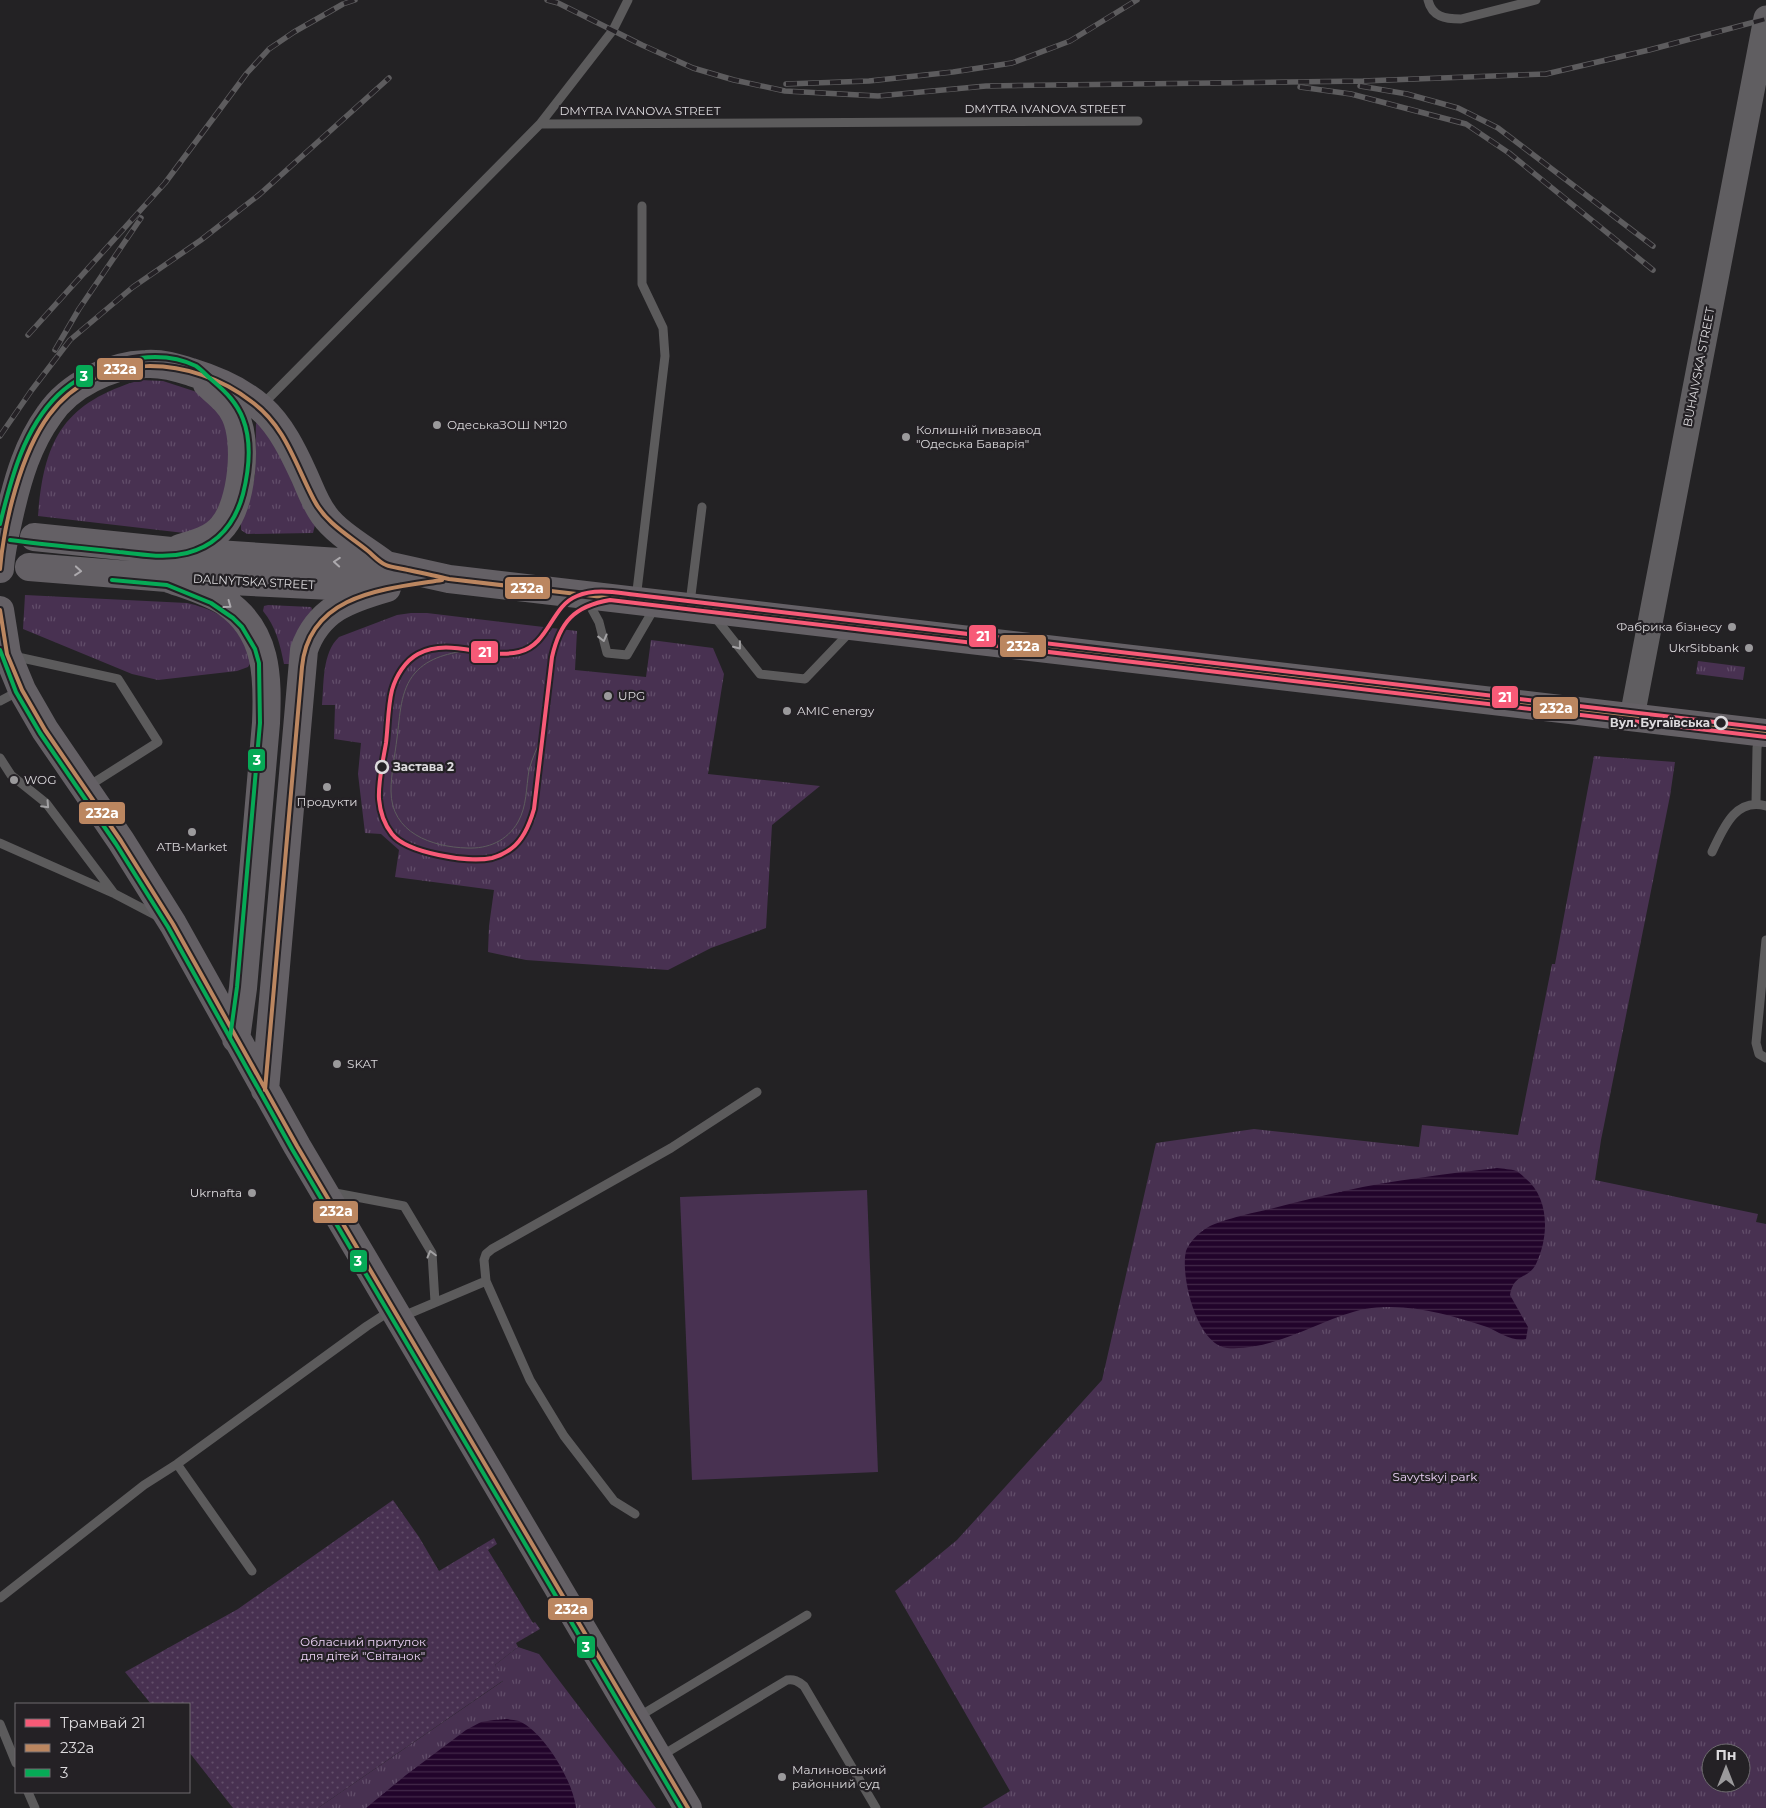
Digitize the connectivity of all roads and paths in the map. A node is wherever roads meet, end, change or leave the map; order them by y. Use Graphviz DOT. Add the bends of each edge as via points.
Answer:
graph roads {
  1 [pos="628,0"];
  2 [pos="1428,0"];
  3 [pos="1536,0"];
  4 [pos="1766,18"];
  5 [pos="1138,122"];
  6 [pos="540,124"];
  7 [pos="642,206"];
  8 [pos="193,372"];
  9 [pos="260,407"];
  10 [pos="702,507"];
  11 [pos="34,537"];
  12 [pos="171,551"];
  13 [pos="29,568"];
  14 [pos="0,569"];
  15 [pos="386,577"];
  16 [pos="167,578"];
  17 [pos="584,593"];
  18 [pos="647,601"];
  19 [pos="699,607"];
  20 [pos="0,610"];
  21 [pos="856,626"];
  22 [pos="7,654"];
  23 [pos="11,696"];
  24 [pos="1632,717"];
  25 [pos="1763,732"];
  26 [pos="0,758"];
  27 [pos="85,788"];
  28 [pos="1756,803"];
  29 [pos="1766,806"];
  30 [pos="0,843"];
  31 [pos="1712,852"];
  32 [pos="114,894"];
  33 [pos="173,924"];
  34 [pos="1766,940"];
  35 [pos="236,1039"];
  36 [pos="1766,1058"];
  37 [pos="265,1090"];
  38 [pos="756,1092"];
  39 [pos="323,1190"];
  40 [pos="486,1281"];
  41 [pos="435,1302"];
  42 [pos="396,1314"];
  43 [pos="177,1464"];
  44 [pos="635,1514"];
  45 [pos="252,1571"];
  46 [pos="0,1598"];
  47 [pos="807,1615"];
  48 [pos="636,1719"];
  49 [pos="0,1724"];
  50 [pos="659,1758"];
  51 [pos="15,1761"];
  52 [pos="28,1793"];
  53 [pos="35,1808"];
  54 [pos="688,1808"];
  55 [pos="876,1808"];
  1 -- 6 [label="lane" via="613,30"];
  2 -- 3 [label="lane" via="1437,15 1449,19 1461,19"];
  4 -- 24 [label="main road, BUHAIVSKA STREET"];
  5 -- 6 [label="lane, DMYTRA IVANOVA STREET"];
  6 -- 9 [label="lane"];
  7 -- 18 [label="lane" via="642,284 663,328 665,356"];
  8 -- 9 [label="main road" via="226,384"];
  8 -- 12 [label="main road" via="228,402 236,416 242,445 239,482 231,514 223,526 212,536"];
  8 -- 14 [label="main road" via="161,364 130,365 95,377 63,399 37,433 26,457 16,486"];
  9 -- 15 [label="main road" via="291,447 324,516"];
  10 -- 19 [label="lane"];
  11 -- 12 [label="main road, DALNYTSKA STREET"];
  15 -- 12 [label="main road, DALNYTSKA STREET, one-way"];
  13 -- 16 [label="main road, DALNYTSKA STREET, one-way"];
  15 -- 16 [label="main road, DALNYTSKA STREET"];
  15 -- 17 [label="main road, DALNYTSKA STREET" via="448,579"];
  15 -- 37 [label="main road" via="323,617 308,638 304,650"];
  16 -- 35 [label="main road, one-way" via="224,601 242,616 257,638 264,661 267,686 265,733"];
  17 -- 18 [label="main road, DALNYTSKA STREET"];
  17 -- 18 [label="lane, one-way" via="599,622 607,653 627,655"];
  18 -- 19 [label="main road, DALNYTSKA STREET"];
  19 -- 21 [label="main road, DALNYTSKA STREET"];
  19 -- 21 [label="lane, one-way" via="760,674 805,679"];
  20 -- 22 [label="main road"];
  21 -- 24 [label="main road, DALNYTSKA STREET"];
  22 -- 23 [label="main road"];
  22 -- 27 [label="lane" via="118,679 158,742"];
  23 -- 27 [label="main road" via="45,730"];
  24 -- 25 [label="main road, DALNYTSKA STREET"];
  25 -- 28 [label="lane" via="1757,748"];
  26 -- 32 [label="lane, one-way" via="11,775 46,803"];
  27 -- 33 [label="main road"];
  28 -- 29 [label="lane"];
  28 -- 31 [label="lane" via="1735,812"];
  30 -- 32 [label="lane"];
  32 -- 33 [label="lane"];
  33 -- 35 [label="main road"];
  34 -- 36 [label="lane" via="1756,1044 1759,1054"];
  35 -- 37 [label="main road"];
  37 -- 39 [label="main road"];
  38 -- 40 [label="lane" via="671,1148 492,1249 484,1260"];
  41 -- 39 [label="lane, one-way" via="432,1253 404,1206"];
  39 -- 42 [label="main road"];
  40 -- 41 [label="lane"];
  40 -- 44 [label="lane" via="530,1380 564,1436 614,1501"];
  41 -- 42 [label="lane"];
  42 -- 43 [label="lane" via="367,1326"];
  42 -- 48 [label="main road"];
  43 -- 45 [label="lane"];
  43 -- 46 [label="lane" via="144,1485"];
  47 -- 48 [label="lane"];
  48 -- 50 [label="main road"];
  49 -- 51 [label="lane"];
  50 -- 54 [label="main road"];
  50 -- 55 [label="lane" via="793,1679 804,1686"];
  52 -- 53 [label="lane"];
}
